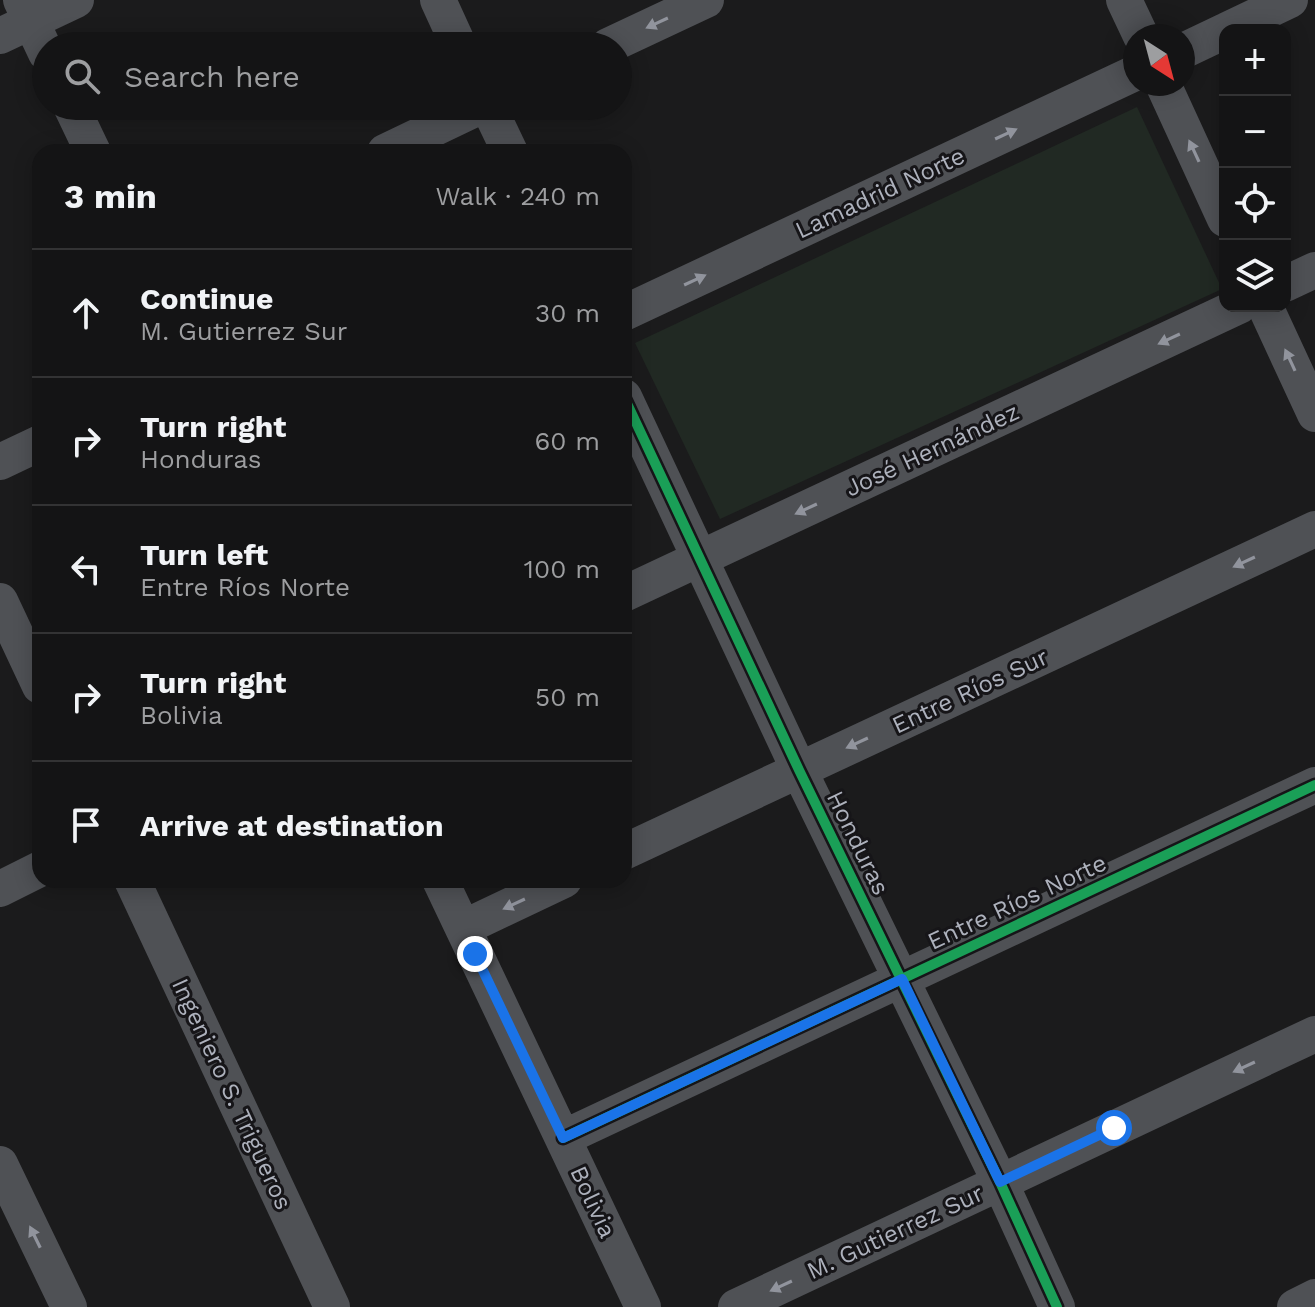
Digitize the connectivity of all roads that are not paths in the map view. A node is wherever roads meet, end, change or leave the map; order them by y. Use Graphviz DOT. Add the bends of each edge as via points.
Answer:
graph roads {
  1 [pos="76,0"];
  2 [pos="438,0"];
  3 [pos="706,0"];
  4 [pos="1124,0"];
  5 [pos="1290,0"];
  6 [pos="17,19"];
  7 [pos="1135,24"];
  8 [pos="1239,24"];
  9 [pos="453,32"];
  10 [pos="1219,33"];
  11 [pos="632,35"];
  12 [pos="32,37"];
  13 [pos="1195,45"];
  14 [pos="1123,79"];
  15 [pos="1169,96"];
  16 [pos="78,120"];
  17 [pos="452,120"];
  18 [pos="495,120"];
  19 [pos="89,144"];
  20 [pos="402,144"];
  21 [pos="506,144"];
  22 [pos="1219,206"];
  23 [pos="1315,270"];
  24 [pos="1291,281"];
  25 [pos="632,309"];
  26 [pos="1226,312"];
  27 [pos="1268,312"];
  28 [pos="632,414"];
  29 [pos="1315,414"];
  30 [pos="32,447"];
  31 [pos="0,462"];
  32 [pos="1315,529"];
  33 [pos="699,559"];
  34 [pos="632,590"];
  35 [pos="0,601"];
  36 [pos="32,669"];
  37 [pos="799,770"];
  38 [pos="1315,785"];
  39 [pos="632,848"];
  40 [pos="32,873"];
  41 [pos="136,888"];
  42 [pos="444,888"];
  43 [pos="547,888"];
  44 [pos="0,889"];
  45 [pos="463,928"];
  46 [pos="902,979"];
  47 [pos="1315,1034"];
  48 [pos="563,1138"];
  49 [pos="0,1164"];
  50 [pos="1000,1182"];
  51 [pos="1315,1297"];
  52 [pos="69,1307"];
  53 [pos="332,1307"];
  54 [pos="643,1307"];
  55 [pos="736,1307"];
  56 [pos="1057,1307"];
  57 [pos="1295,1307"];
  1 -- 6 [label="street"];
  2 -- 9 [label="street"];
  3 -- 11 [label="street, one-way"];
  4 -- 7 [label="street"];
  5 -- 8 [label="street"];
  6 -- 12 [label="street"];
  10 -- 13 [label="street"];
  25 -- 14 [label="street, Lamadrid Norte, one-way"];
  22 -- 15 [label="street, one-way"];
  16 -- 19 [label="street"];
  17 -- 20 [label="street"];
  18 -- 21 [label="street"];
  23 -- 24 [label="street"];
  26 -- 33 [label="street, José Hernández, one-way"];
  29 -- 27 [label="street, one-way"];
  28 -- 33 [label="street, Honduras"];
  30 -- 31 [label="street"];
  32 -- 37 [label="street, Entre Ríos Sur, one-way"];
  33 -- 34 [label="street, José Hernández"];
  33 -- 37 [label="street, Honduras"];
  35 -- 36 [label="street"];
  37 -- 39 [label="street, Entre Ríos Sur"];
  37 -- 46 [label="street, Honduras"];
  38 -- 46 [label="street, Entre Ríos Norte"];
  40 -- 44 [label="street"];
  41 -- 53 [label="street, Ingeniero S. Trigueros"];
  42 -- 45 [label="street, Bolivia"];
  43 -- 45 [label="street, one-way"];
  45 -- 48 [label="street, Bolivia"];
  46 -- 48 [label="street, Entre Ríos Norte"];
  46 -- 50 [label="street, Honduras"];
  47 -- 50 [label="street, M. Gutierrez Sur, one-way"];
  48 -- 54 [label="street, Bolivia"];
  52 -- 49 [label="street, one-way"];
  50 -- 55 [label="street, M. Gutierrez Sur, one-way"];
  50 -- 56 [label="street, Honduras"];
  51 -- 57 [label="street"];
}
